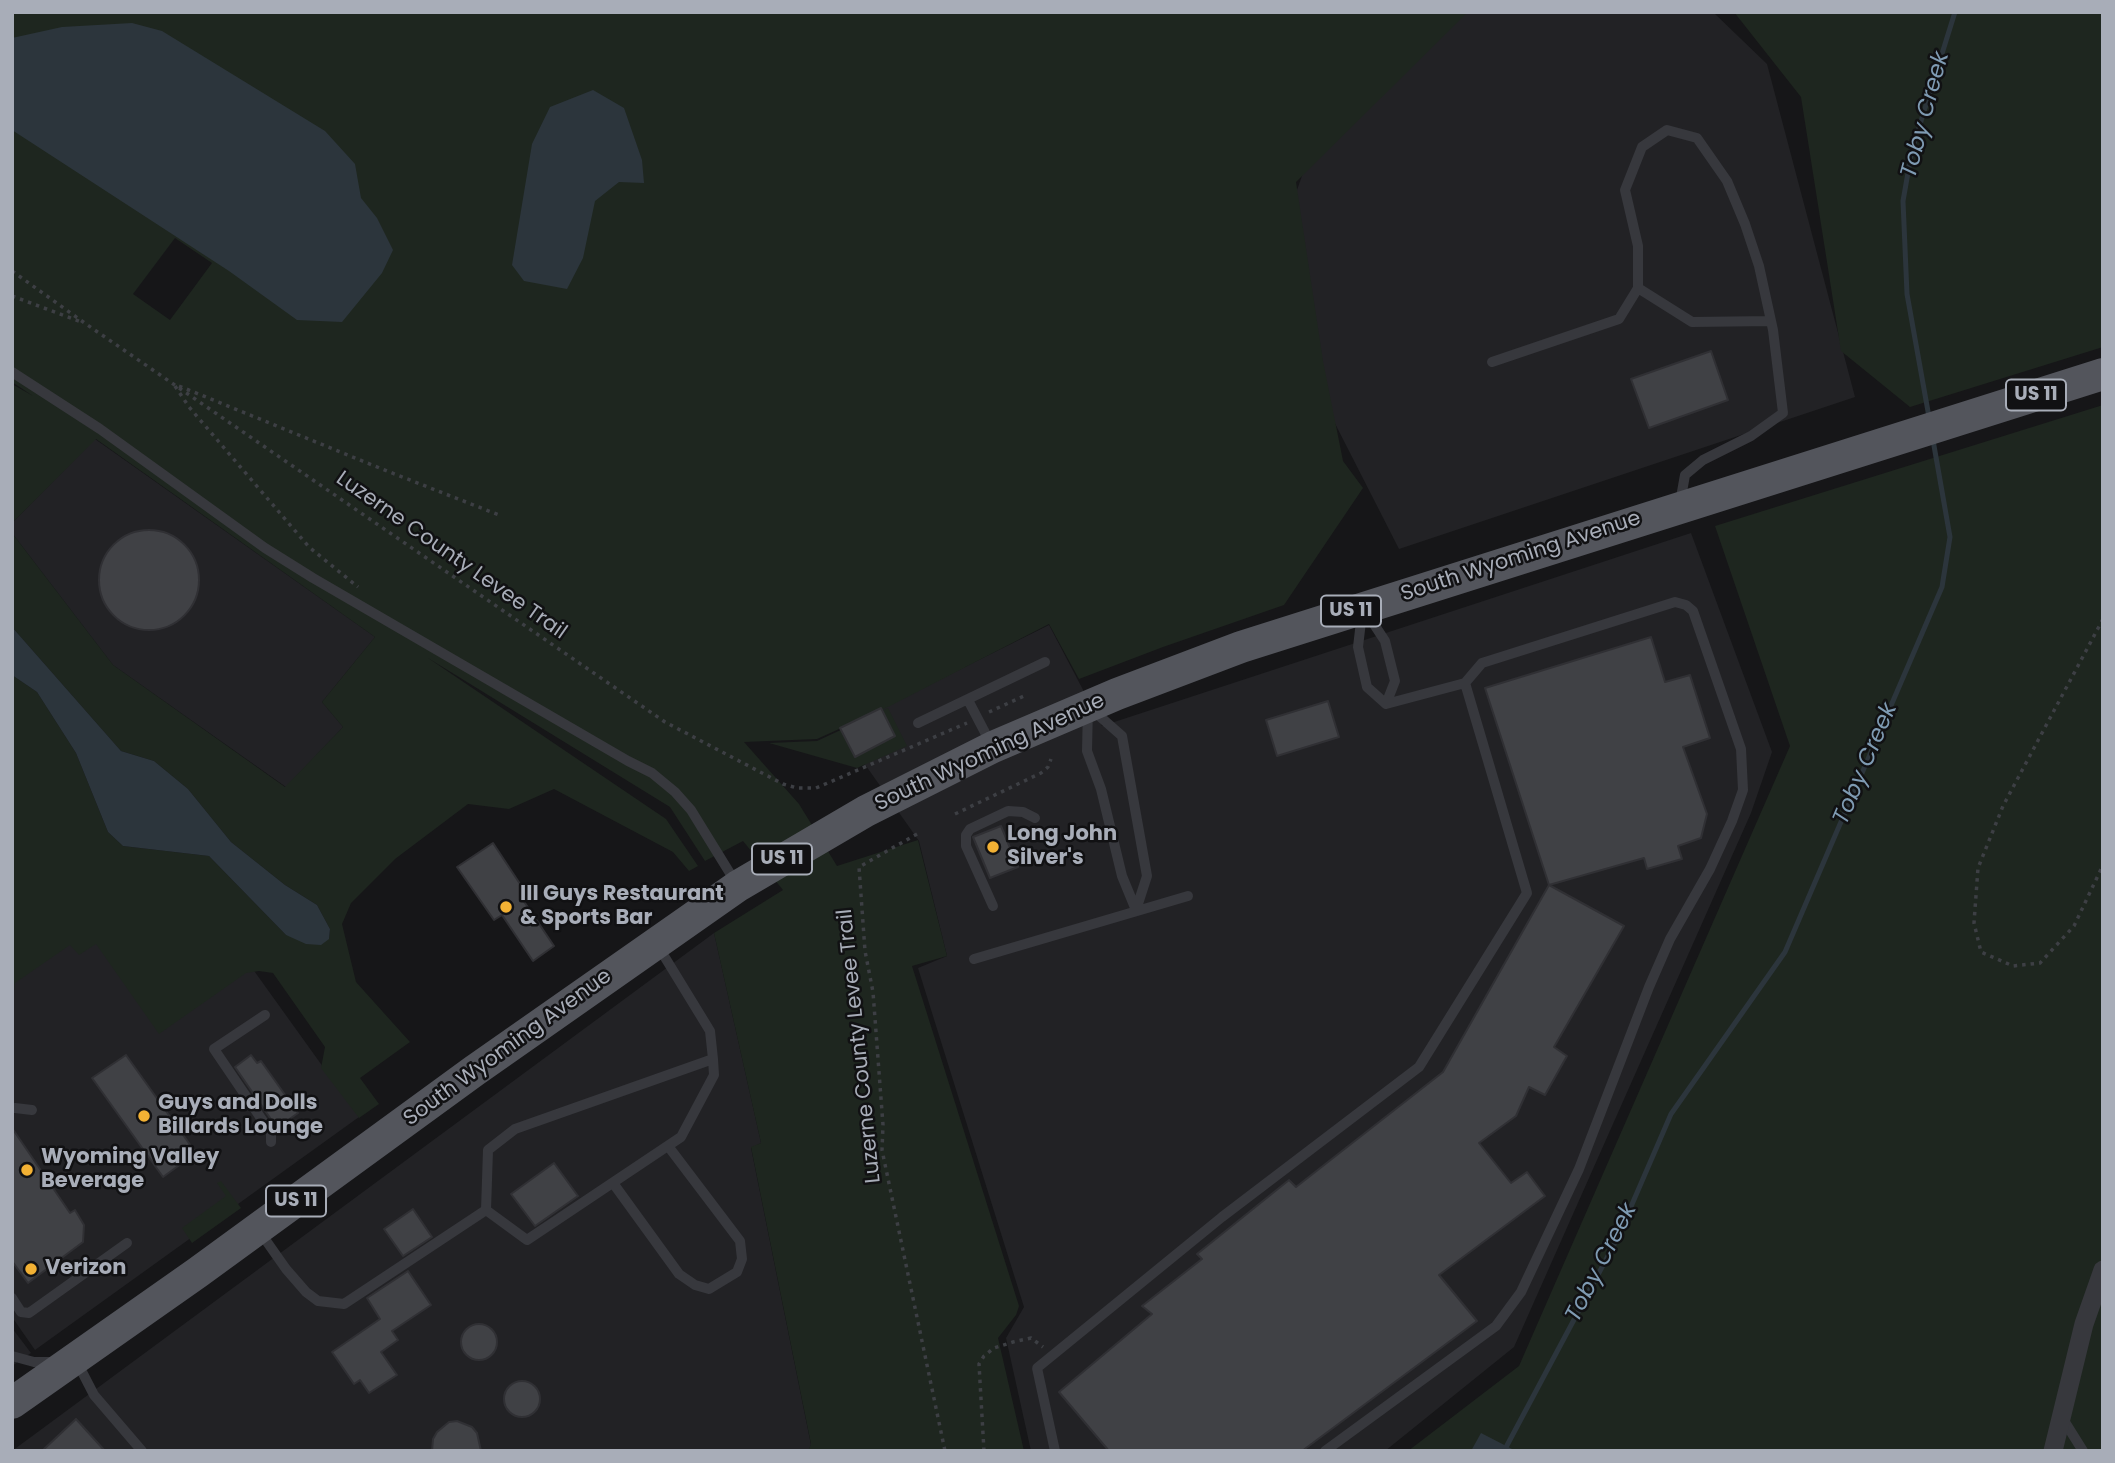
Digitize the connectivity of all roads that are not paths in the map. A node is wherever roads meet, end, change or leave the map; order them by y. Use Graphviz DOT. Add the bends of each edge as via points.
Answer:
graph roads {
  1 [pos="1638,288"];
  2 [pos="1771,321"];
  3 [pos="1492,362"];
  4 [pos="12,372"];
  5 [pos="2103,374"];
  6 [pos="1679,507"];
  7 [pos="1363,607"];
  8 [pos="1045,662"];
  9 [pos="1465,683"];
  10 [pos="968,699"];
  11 [pos="1386,704"];
  12 [pos="1088,706"];
  13 [pos="918,723"];
  14 [pos="993,747"];
  15 [pos="1035,818"];
  16 [pos="738,886"];
  17 [pos="1188,896"];
  18 [pos="993,906"];
  19 [pos="1136,910"];
  20 [pos="656,942"];
  21 [pos="974,959"];
  22 [pos="265,1015"];
  23 [pos="713,1059"];
  24 [pos="13,1107"];
  25 [pos="32,1110"];
  26 [pos="271,1142"];
  27 [pos="668,1146"];
  28 [pos="612,1183"];
  29 [pos="486,1210"];
  30 [pos="258,1229"];
  31 [pos="127,1243"];
  32 [pos="2103,1270"];
  33 [pos="12,1298"];
  34 [pos="12,1356"];
  35 [pos="75,1359"];
  36 [pos="12,1403"];
  37 [pos="2061,1416"];
  38 [pos="142,1451"];
  39 [pos="1055,1451"];
  40 [pos="1325,1451"];
  41 [pos="2053,1451"];
  42 [pos="2083,1451"];
  1 -- 2 [label="lane" via="1692,321"];
  1 -- 2 [label="lane" via="1638,246 1625,190 1642,147 1667,130 1697,138 1727,181 1759,266"];
  1 -- 3 [label="lane" via="1619,319"];
  2 -- 6 [label="lane" via="1783,413 1685,474"];
  4 -- 16 [label="lane" via="275,554 652,773 691,810"];
  5 -- 6 [label="main road, South Wyoming Avenue / US 11"];
  6 -- 7 [label="main road, South Wyoming Avenue / US 11"];
  7 -- 11 [label="lane" via="1385,641 1390,658 1395,681"];
  7 -- 11 [label="lane" via="1358,647 1367,687"];
  7 -- 12 [label="main road, South Wyoming Avenue / US 11" via="1230,651"];
  8 -- 10 [label="lane"];
  9 -- 11 [label="lane"];
  9 -- 39 [label="lane" via="1527,893 1419,1067 1222,1217 1037,1368"];
  9 -- 40 [label="lane" via="1482,663 1675,602 1686,605 1693,611 1741,749 1743,790 1710,869 1670,939 1580,1169 1521,1292 1496,1326"];
  10 -- 13 [label="lane"];
  10 -- 14 [label="lane"];
  12 -- 14 [label="main road, South Wyoming Avenue / US 11"];
  12 -- 19 [label="lane" via="1087,751"];
  12 -- 19 [label="lane" via="1122,736 1147,876"];
  14 -- 16 [label="main road, South Wyoming Avenue / US 11" via="866,811"];
  15 -- 18 [label="lane" via="1009,811 966,835 966,846"];
  16 -- 20 [label="main road, South Wyoming Avenue / US 11"];
  17 -- 19 [label="lane"];
  19 -- 21 [label="lane"];
  20 -- 23 [label="lane" via="710,1031"];
  20 -- 30 [label="main road, South Wyoming Avenue / US 11"];
  22 -- 26 [label="lane" via="214,1049 271,1133"];
  23 -- 27 [label="lane" via="714,1075 681,1137"];
  23 -- 29 [label="lane" via="516,1129 488,1150"];
  24 -- 25 [label="lane"];
  27 -- 28 [label="lane"];
  27 -- 28 [label="lane" via="740,1241 742,1259 737,1272 709,1289 679,1274"];
  28 -- 29 [label="lane" via="527,1240"];
  29 -- 30 [label="lane" via="344,1304 318,1301 306,1293"];
  30 -- 35 [label="main road, South Wyoming Avenue / US 11"];
  31 -- 33 [label="lane" via="29,1313 21,1312"];
  32 -- 37 [label="street"];
  34 -- 35 [label="lane" via="51,1363"];
  35 -- 36 [label="main road, South Wyoming Avenue / US 11"];
  35 -- 38 [label="lane" via="94,1395"];
  37 -- 41 [label="street"];
  37 -- 42 [label="lane"];
}
